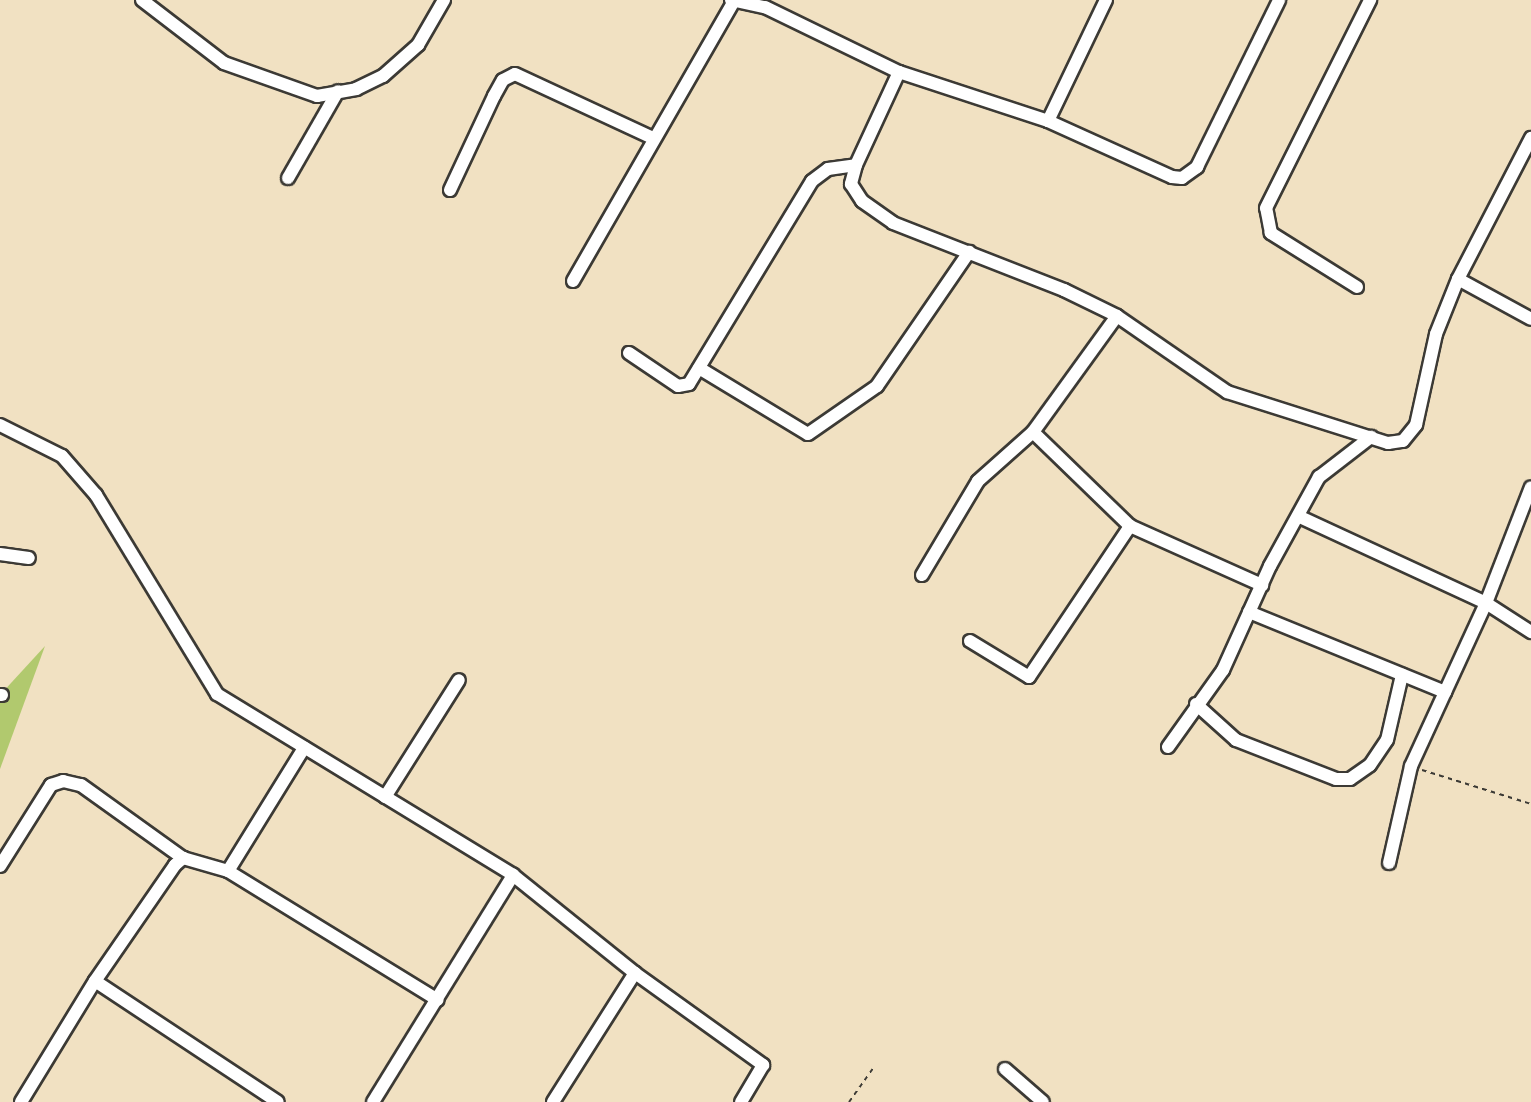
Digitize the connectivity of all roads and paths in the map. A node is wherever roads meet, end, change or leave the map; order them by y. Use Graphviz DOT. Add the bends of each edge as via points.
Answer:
graph roads {
  1 [pos="142,0"];
  2 [pos="444,0"];
  3 [pos="1106,0"];
  4 [pos="1279,0"];
  5 [pos="1370,0"];
  6 [pos="732,1"];
  7 [pos="766,4"];
  8 [pos="899,72"];
  9 [pos="338,91"];
  10 [pos="1048,121"];
  11 [pos="653,138"];
  12 [pos="1531,138"];
  13 [pos="856,165"];
  14 [pos="288,178"];
  15 [pos="450,190"];
  16 [pos="969,252"];
  17 [pos="1458,279"];
  18 [pos="573,281"];
  19 [pos="1357,287"];
  20 [pos="1117,316"];
  21 [pos="1531,319"];
  22 [pos="628,353"];
  23 [pos="699,368"];
  24 [pos="0,426"];
  25 [pos="1033,432"];
  26 [pos="1371,437"];
  27 [pos="1531,487"];
  28 [pos="1300,517"];
  29 [pos="1130,526"];
  30 [pos="0,554"];
  31 [pos="29,558"];
  32 [pos="922,575"];
  33 [pos="1262,585"];
  34 [pos="1486,603"];
  35 [pos="1249,612"];
  36 [pos="1531,632"];
  37 [pos="970,641"];
  38 [pos="1402,675"];
  39 [pos="459,680"];
  40 [pos="1445,692"];
  41 [pos="1196,704"];
  42 [pos="1168,747"];
  43 [pos="304,748"];
  44 [pos="1411,766"];
  45 [pos="385,798"];
  46 [pos="1531,804"];
  47 [pos="183,858"];
  48 [pos="1389,863"];
  49 [pos="0,866"];
  50 [pos="228,871"];
  51 [pos="513,875"];
  52 [pos="635,973"];
  53 [pos="95,981"];
  54 [pos="438,1000"];
  55 [pos="874,1067"];
  56 [pos="1005,1069"];
  57 [pos="21,1102"];
  58 [pos="278,1102"];
  59 [pos="373,1102"];
  60 [pos="553,1102"];
  61 [pos="741,1102"];
  62 [pos="849,1102"];
  63 [pos="1042,1102"];
  1 -- 9 [label="street" via="225,63 317,96"];
  2 -- 9 [label="street" via="418,45 383,76 356,90"];
  3 -- 10 [label="street"];
  4 -- 10 [label="street" via="1197,167 1182,177 1172,177"];
  5 -- 19 [label="street" via="1266,208 1266,222 1275,237"];
  6 -- 7 [label="street"];
  6 -- 11 [label="street"];
  7 -- 8 [label="street"];
  8 -- 10 [label="street"];
  8 -- 13 [label="street"];
  9 -- 14 [label="street"];
  11 -- 15 [label="street" via="515,74 503,80 494,96"];
  11 -- 18 [label="street"];
  12 -- 17 [label="street"];
  13 -- 16 [label="street" via="850,184 862,201 893,223"];
  13 -- 23 [label="street" via="828,169 812,182"];
  16 -- 20 [label="street"];
  16 -- 23 [label="street" via="877,386 808,434"];
  17 -- 21 [label="street"];
  17 -- 26 [label="street" via="1436,334 1416,425 1403,441 1388,443"];
  20 -- 25 [label="street"];
  20 -- 26 [label="street" via="1227,392"];
  22 -- 23 [label="street" via="678,386 689,384"];
  24 -- 43 [label="street" via="62,456 96,495 217,694"];
  25 -- 29 [label="street"];
  25 -- 32 [label="street" via="978,481"];
  26 -- 28 [label="street" via="1319,477"];
  27 -- 34 [label="street"];
  28 -- 33 [label="street"];
  28 -- 34 [label="street"];
  29 -- 33 [label="street"];
  29 -- 37 [label="street" via="1029,677"];
  30 -- 31 [label="street"];
  33 -- 35 [label="street"];
  34 -- 36 [label="street"];
  34 -- 40 [label="street"];
  35 -- 38 [label="street"];
  35 -- 41 [label="street" via="1223,670"];
  38 -- 40 [label="street"];
  38 -- 41 [label="street" via="1387,740 1370,765 1350,779 1336,779 1236,740"];
  39 -- 45 [label="street"];
  40 -- 44 [label="street"];
  41 -- 42 [label="street"];
  43 -- 45 [label="street"];
  43 -- 50 [label="street"];
  44 -- 46 [label="path"];
  44 -- 48 [label="street"];
  45 -- 51 [label="street"];
  47 -- 49 [label="street" via="81,785 63,781 51,785"];
  47 -- 50 [label="street"];
  47 -- 53 [label="street"];
  50 -- 54 [label="street"];
  51 -- 52 [label="street"];
  51 -- 54 [label="street"];
  52 -- 60 [label="street"];
  52 -- 61 [label="street" via="763,1065"];
  53 -- 57 [label="street"];
  53 -- 58 [label="street"];
  54 -- 59 [label="street"];
  55 -- 62 [label="path"];
  56 -- 63 [label="street"];
}
